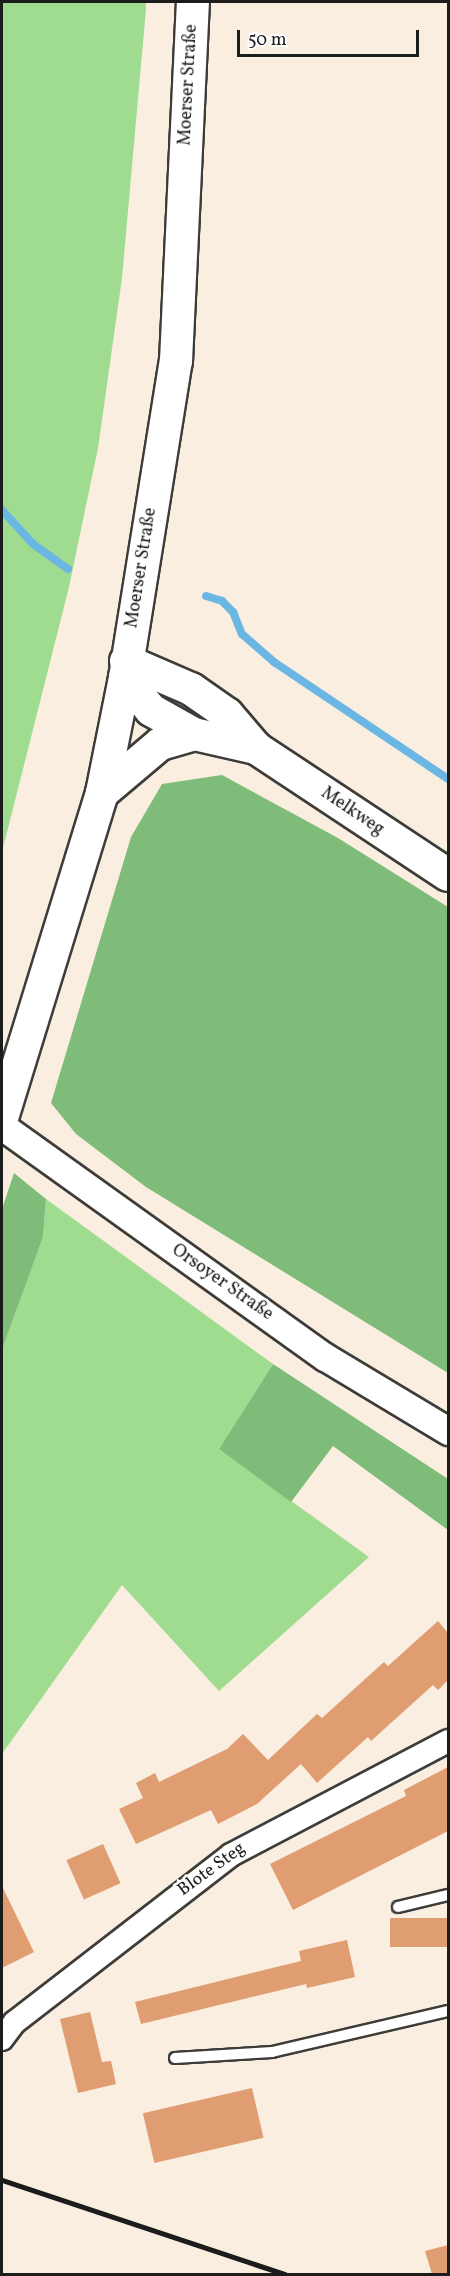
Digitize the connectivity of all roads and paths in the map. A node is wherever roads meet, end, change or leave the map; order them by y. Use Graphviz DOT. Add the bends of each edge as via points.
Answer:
graph roads {
  1 [pos="193,2"];
  2 [pos="125,669"];
  3 [pos="194,734"];
  4 [pos="256,748"];
  5 [pos="102,793"];
  6 [pos="448,875"];
  7 [pos="2,1118"];
  8 [pos="2,1126"];
  9 [pos="448,1431"];
  10 [pos="448,1740"];
  11 [pos="448,1895"];
  12 [pos="398,1907"];
  13 [pos="448,2011"];
  14 [pos="2,2039"];
  15 [pos="175,2058"];
  1 -- 2 [label="main road, Moerser Straße" via="176,361"];
  2 -- 3 [label="main road, Melkweg" via="152,710"];
  2 -- 4 [label="main road, Melkweg" via="191,689 227,714"];
  2 -- 5 [label="main road, Moerser Straße"];
  3 -- 4 [label="main road, Melkweg"];
  3 -- 5 [label="main road" via="160,744"];
  4 -- 6 [label="main road, Melkweg"];
  5 -- 7 [label="main road, Moerser Straße"];
  8 -- 9 [label="street, Orsoyer Straße" via="325,1357"];
  10 -- 14 [label="street, Blote Steg" via="231,1855 15,2022"];
  11 -- 12 [label="lane"];
  13 -- 15 [label="lane" via="272,2052"];
}
